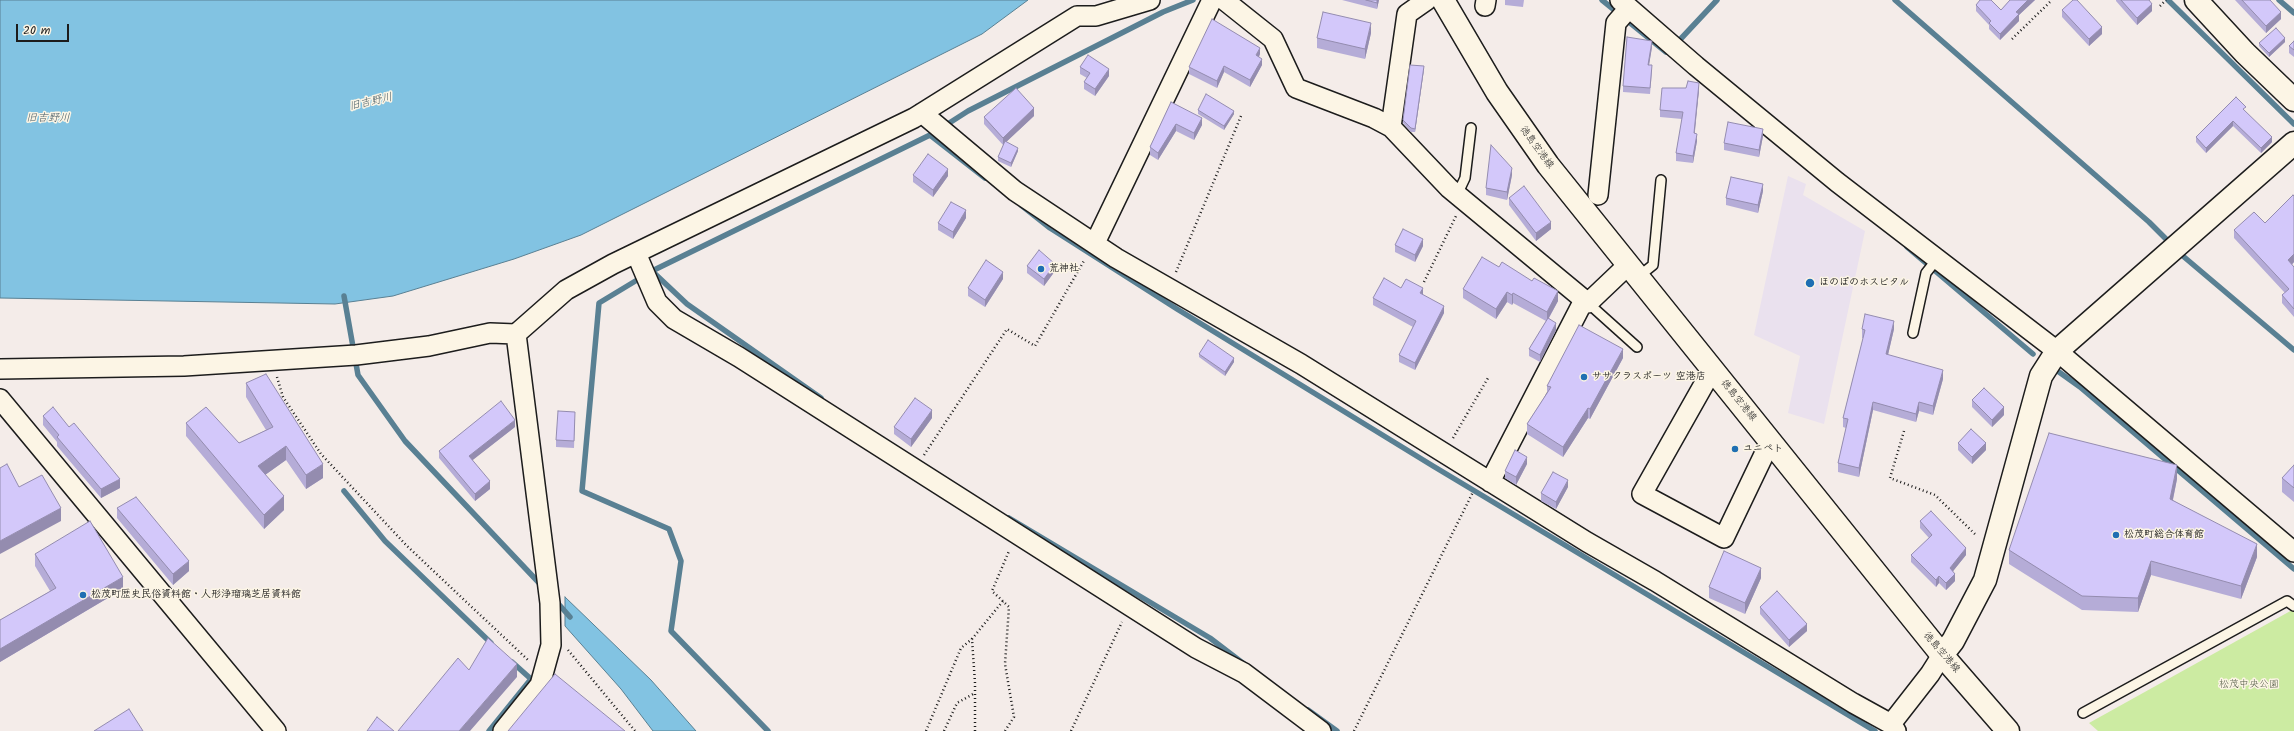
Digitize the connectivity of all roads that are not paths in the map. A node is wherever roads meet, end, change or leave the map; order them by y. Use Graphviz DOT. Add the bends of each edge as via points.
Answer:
graph roads {
  1 [pos="1150,0"];
  2 [pos="1212,0"];
  3 [pos="1224,0"];
  4 [pos="2196,0"];
  5 [pos="1438,2"];
  6 [pos="1624,4"];
  7 [pos="2294,100"];
  8 [pos="922,114"];
  9 [pos="1391,127"];
  10 [pos="1471,128"];
  11 [pos="2294,143"];
  12 [pos="1661,180"];
  13 [pos="1462,191"];
  14 [pos="1598,195"];
  15 [pos="1091,251"];
  16 [pos="636,253"];
  17 [pos="1932,266"];
  18 [pos="1633,271"];
  19 [pos="1586,301"];
  20 [pos="1913,333"];
  21 [pos="516,334"];
  22 [pos="1637,347"];
  23 [pos="2057,351"];
  24 [pos="0,369"];
  25 [pos="1712,370"];
  26 [pos="0,398"];
  27 [pos="1770,442"];
  28 [pos="1485,479"];
  29 [pos="2294,552"];
  30 [pos="2294,606"];
  31 [pos="1942,655"];
  32 [pos="2083,714"];
  33 [pos="1893,728"];
  34 [pos="276,731"];
  35 [pos="503,731"];
  36 [pos="1321,731"];
  37 [pos="2008,731"];
  1 -- 8 [label="street" via="1096,16 1077,16"];
  2 -- 15 [label="street"];
  3 -- 9 [label="street" via="1273,39 1296,88"];
  4 -- 7 [label="main road" via="2245,53"];
  5 -- 9 [label="street" via="1407,14"];
  5 -- 18 [label="main road, 徳島空港線" via="1548,165"];
  6 -- 14 [label="street" via="1616,23"];
  6 -- 17 [label="street" via="1831,177"];
  8 -- 15 [label="street"];
  8 -- 16 [label="street"];
  9 -- 13 [label="street"];
  10 -- 13 [label="lane"];
  11 -- 23 [label="main road"];
  12 -- 18 [label="lane" via="1653,265"];
  13 -- 19 [label="street"];
  15 -- 28 [label="street" via="1169,288 1301,364"];
  16 -- 21 [label="street" via="566,290"];
  16 -- 36 [label="street" via="657,302 674,320 739,357 1196,648 1244,673"];
  17 -- 20 [label="lane"];
  17 -- 23 [label="street"];
  18 -- 19 [label="street"];
  18 -- 25 [label="main road, 徳島空港線"];
  19 -- 22 [label="lane"];
  19 -- 28 [label="street"];
  21 -- 24 [label="street" via="490,333 429,346 356,355 271,361 184,366"];
  21 -- 35 [label="street" via="550,602 551,645 540,685"];
  23 -- 29 [label="street"];
  23 -- 31 [label="main road" via="2041,376 1985,580 1953,642"];
  25 -- 27 [label="main road, 徳島空港線"];
  25 -- 27 [label="street" via="1642,494 1724,538"];
  26 -- 34 [label="street"];
  27 -- 31 [label="main road, 徳島空港線"];
  28 -- 33 [label="street"];
  30 -- 32 [label="lane" via="2287,601"];
  31 -- 33 [label="street"];
  31 -- 37 [label="main road, 徳島空港線"];
}
